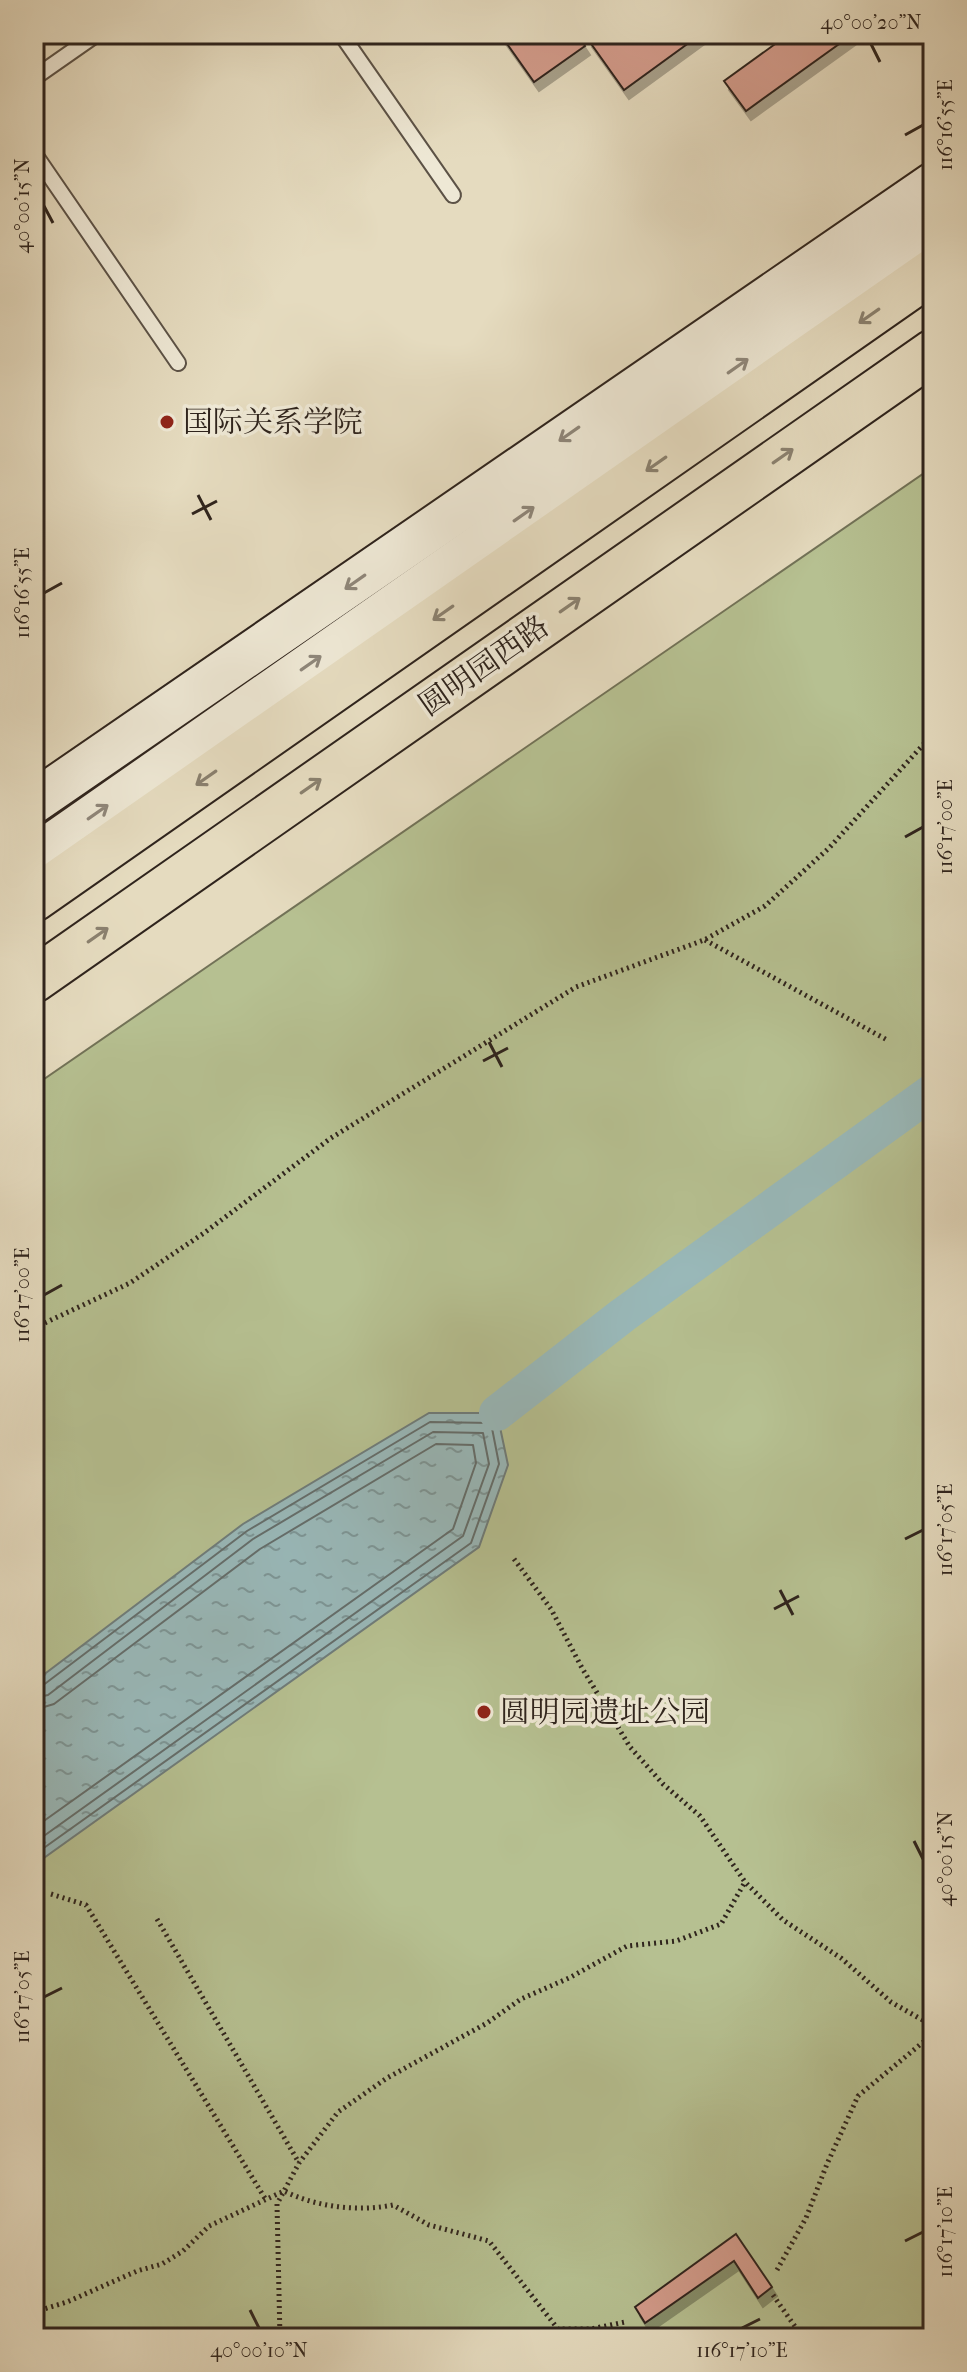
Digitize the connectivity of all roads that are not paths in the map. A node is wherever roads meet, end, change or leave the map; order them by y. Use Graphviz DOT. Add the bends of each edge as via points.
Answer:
graph roads {
  1 [pos="97,34"];
  2 [pos="341,34"];
  3 [pos="34,78"];
  4 [pos="34,153"];
  5 [pos="933,184"];
  6 [pos="453,195"];
  7 [pos="933,229"];
  8 [pos="933,271"];
  9 [pos="933,352"];
  10 [pos="178,363"];
  11 [pos="34,802"];
  12 [pos="34,857"];
  13 [pos="34,899"];
  14 [pos="34,980"];
  1 -- 3 [label="lane"];
  2 -- 6 [label="lane"];
  4 -- 10 [label="lane"];
  5 -- 11 [label="street, one-way"];
  12 -- 7 [label="street, one-way"];
  8 -- 13 [label="highway, one-way"];
  14 -- 9 [label="highway, 圆明园西路, one-way"];
}
